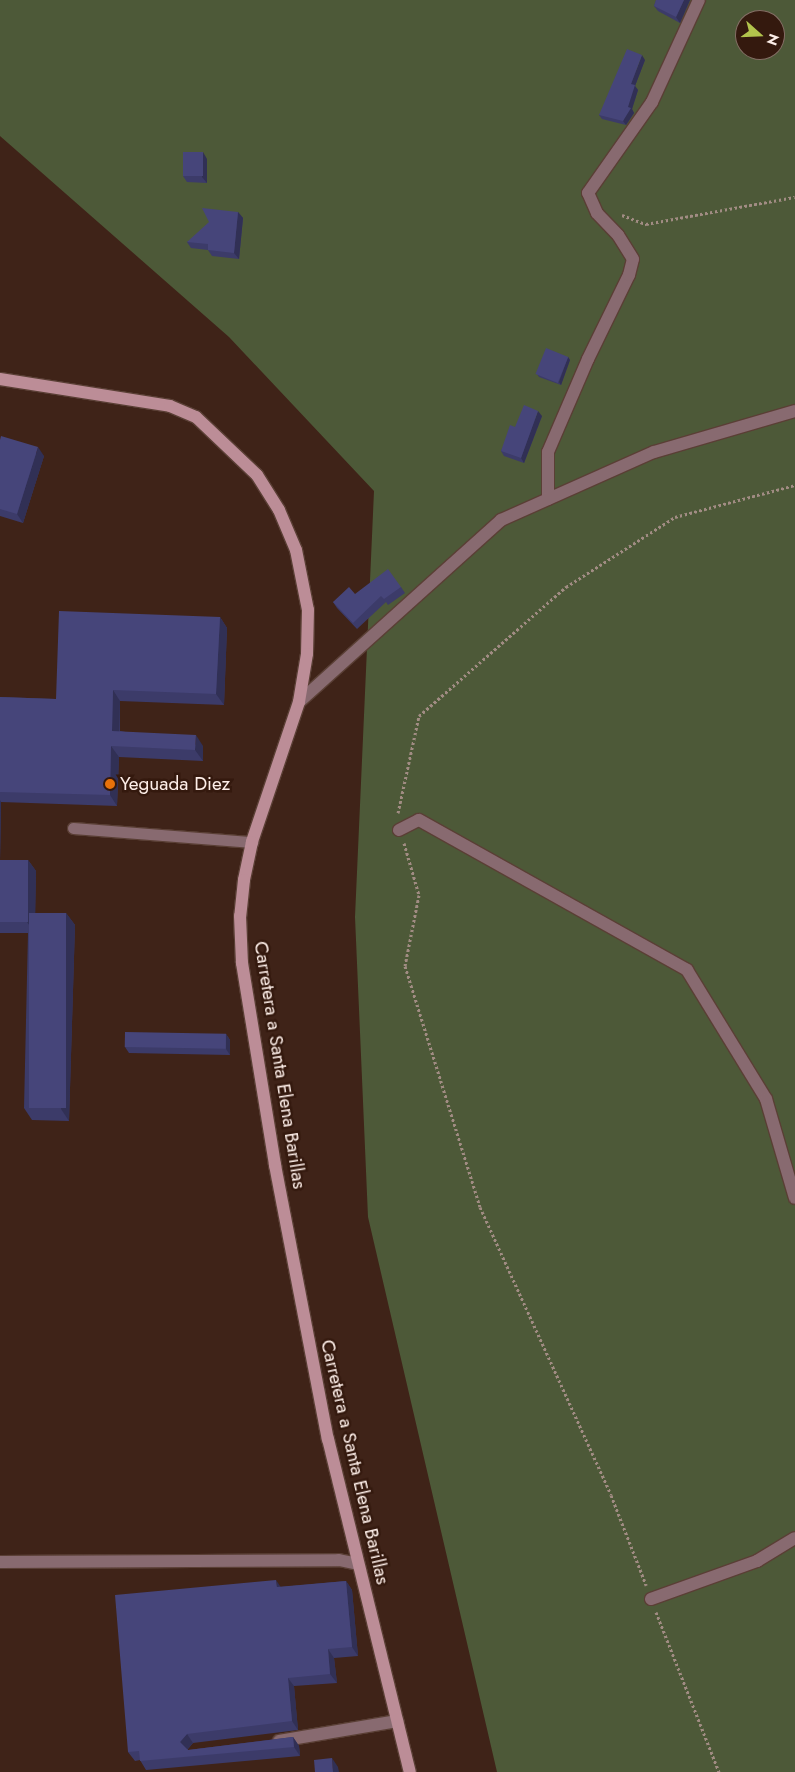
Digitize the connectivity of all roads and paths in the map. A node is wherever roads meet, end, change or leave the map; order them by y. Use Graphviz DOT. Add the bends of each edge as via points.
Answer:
graph roads {
  1 [pos="699,0"];
  2 [pos="795,197"];
  3 [pos="620,214"];
  4 [pos="0,379"];
  5 [pos="795,411"];
  6 [pos="795,485"];
  7 [pos="548,499"];
  8 [pos="299,702"];
  9 [pos="73,828"];
  10 [pos="399,830"];
  11 [pos="252,842"];
  12 [pos="795,1198"];
  13 [pos="795,1538"];
  14 [pos="0,1562"];
  15 [pos="358,1564"];
  16 [pos="651,1599"];
  17 [pos="398,1721"];
  18 [pos="261,1744"];
  19 [pos="410,1772"];
  20 [pos="719,1772"];
  1 -- 7 [label="street" via="652,102 588,193 597,212 618,235 633,259 629,275 548,452"];
  2 -- 3 [label="path" via="646,224"];
  4 -- 8 [label="main road, Carretera a Santa Elena Barillas" via="170,406 196,417 258,475 279,510 296,550 308,610 307,654"];
  5 -- 7 [label="street" via="654,452"];
  6 -- 10 [label="path" via="675,517 566,587 419,716 397,821"];
  7 -- 8 [label="street" via="501,520"];
  8 -- 11 [label="main road, Carretera a Santa Elena Barillas"];
  9 -- 11 [label="lane"];
  10 -- 12 [label="street" via="419,820 687,970 766,1099"];
  10 -- 16 [label="path" via="419,895 406,966 480,1207 611,1495"];
  11 -- 15 [label="main road, Carretera a Santa Elena Barillas" via="240,916 248,1006 328,1439"];
  13 -- 16 [label="street" via="757,1561"];
  14 -- 15 [label="street" via="339,1560"];
  15 -- 17 [label="main road, Carretera a Santa Elena Barillas"];
  16 -- 20 [label="path"];
  17 -- 18 [label="street"];
  17 -- 19 [label="main road, Carretera a Santa Elena Barillas"];
}
